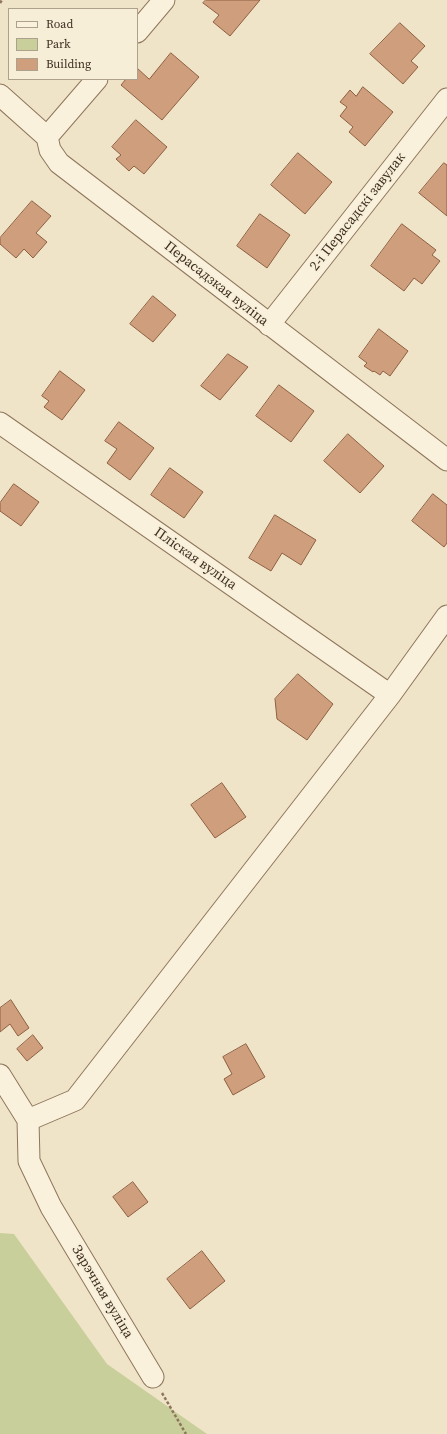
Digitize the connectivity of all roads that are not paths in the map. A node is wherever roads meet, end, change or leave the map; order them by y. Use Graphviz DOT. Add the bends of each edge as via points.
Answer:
graph roads {
  1 [pos="164,0"];
  2 [pos="138,31"];
  3 [pos="96,80"];
  4 [pos="0,95"];
  5 [pos="447,99"];
  6 [pos="47,137"];
  7 [pos="269,325"];
  8 [pos="0,423"];
  9 [pos="447,460"];
  10 [pos="447,616"];
  11 [pos="390,695"];
  12 [pos="0,1075"];
  13 [pos="28,1120"];
  14 [pos="153,1377"];
  1 -- 2 [label="street"];
  3 -- 6 [label="street"];
  4 -- 6 [label="street, Перасадзкая вуліца"];
  5 -- 7 [label="street, 2-і Перасадскі завулак"];
  6 -- 7 [label="street, Перасадзкая вуліца" via="50,150 59,163"];
  7 -- 9 [label="street, Перасадзкая вуліца"];
  8 -- 11 [label="street, Пліская вуліца"];
  10 -- 11 [label="street"];
  11 -- 13 [label="street" via="75,1100"];
  12 -- 13 [label="street"];
  13 -- 14 [label="street, Зарэчная вуліца" via="29,1161 51,1207"];
}
